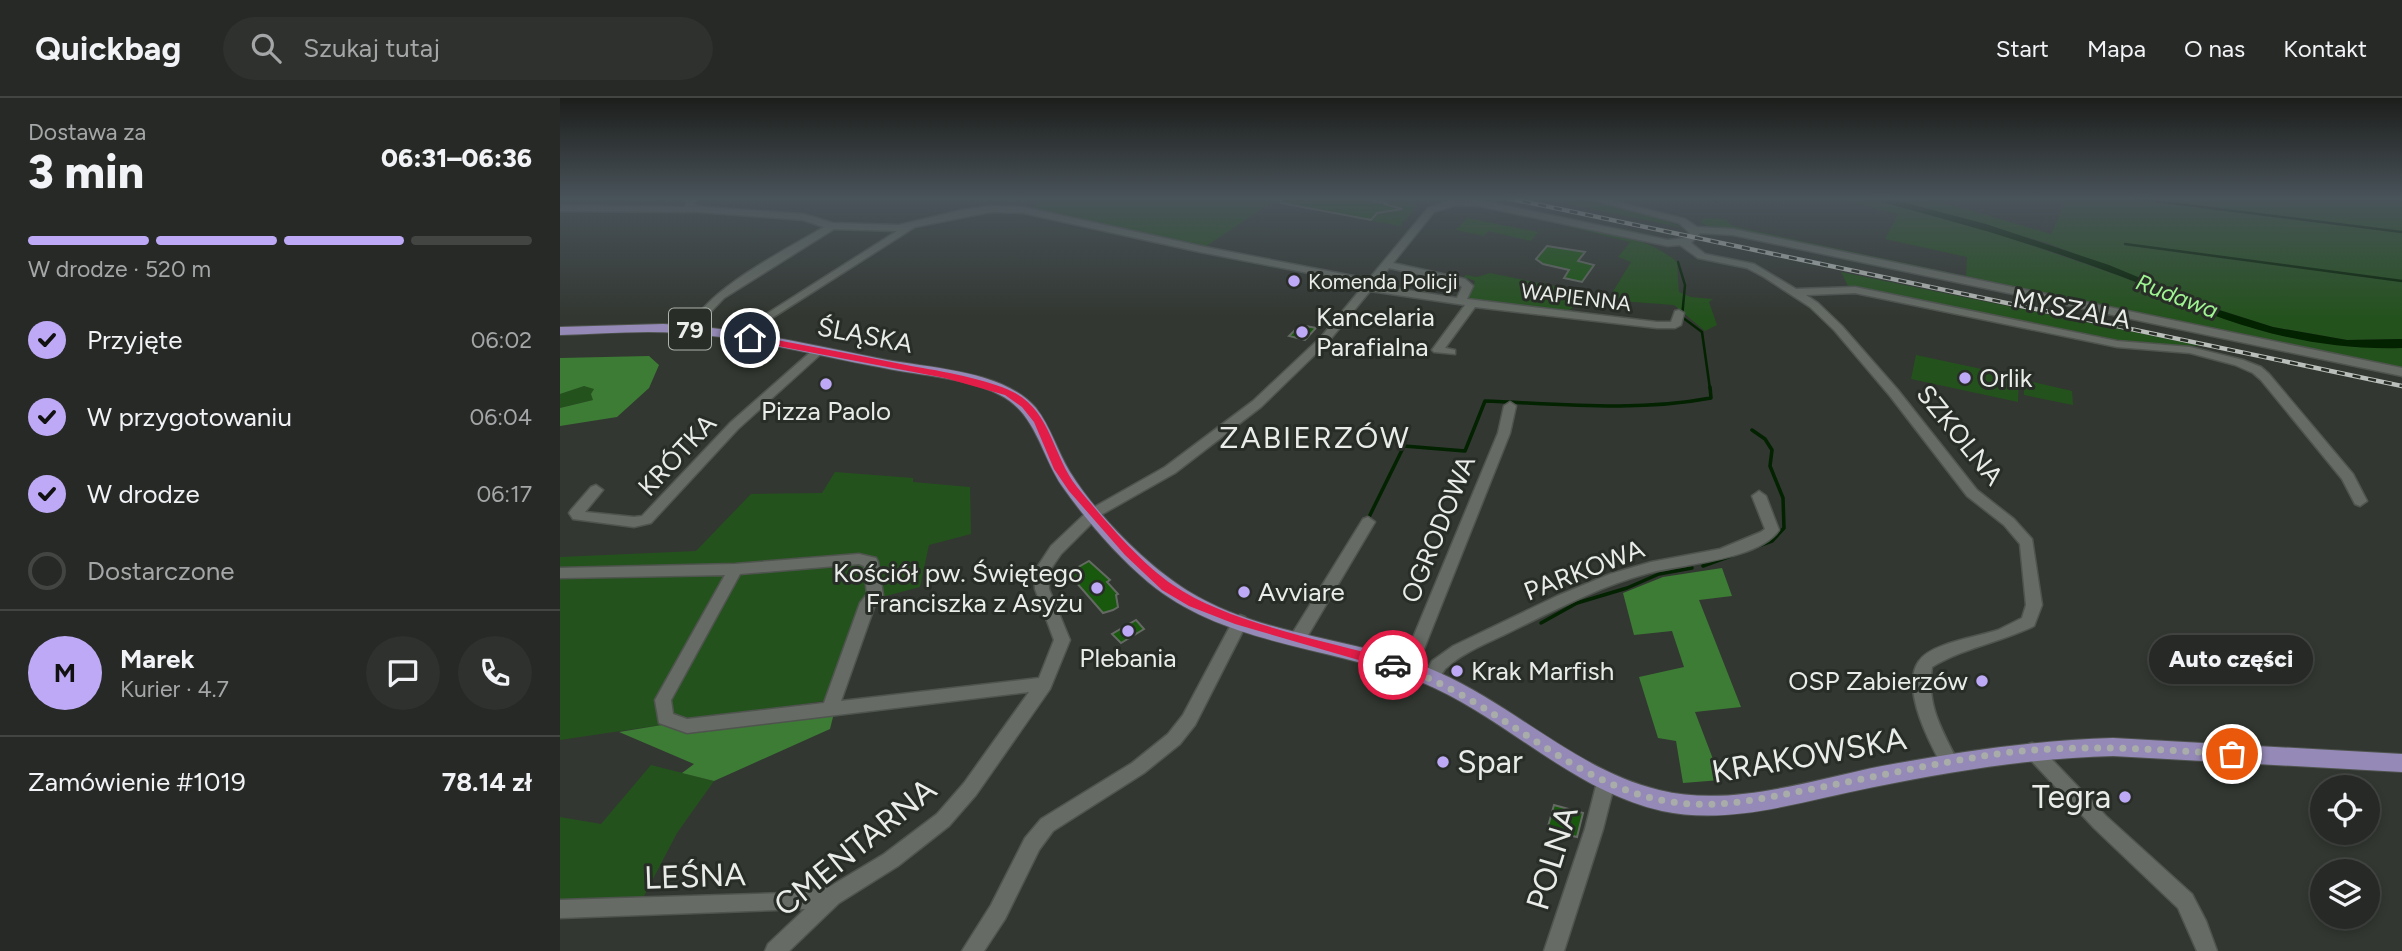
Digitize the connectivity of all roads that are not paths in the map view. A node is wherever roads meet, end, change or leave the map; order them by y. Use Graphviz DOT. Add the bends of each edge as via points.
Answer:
graph roads {
  1 [pos="813,238"];
  2 [pos="893,238"];
  3 [pos="1149,238"];
  4 [pos="1407,238"];
  5 [pos="1645,238"];
  6 [pos="1692,238"];
  7 [pos="1759,238"];
  8 [pos="1682,243"];
  9 [pos="1385,264"];
  10 [pos="1368,285"];
  11 [pos="1795,292"];
  12 [pos="1466,303"];
  13 [pos="1679,313"];
  14 [pos="695,329"];
  15 [pos="560,331"];
  16 [pos="739,336"];
  17 [pos="818,351"];
  18 [pos="1451,352"];
  19 [pos="2402,372"];
  20 [pos="1510,406"];
  21 [pos="596,490"];
  22 [pos="1759,496"];
  23 [pos="2360,500"];
  24 [pos="1094,513"];
  25 [pos="1368,522"];
  26 [pos="735,569"];
  27 [pos="560,573"];
  28 [pos="1240,621"];
  29 [pos="1298,638"];
  30 [pos="1408,669"];
  31 [pos="1431,678"];
  32 [pos="1044,684"];
  33 [pos="830,709"];
  34 [pos="2032,750"];
  35 [pos="1949,762"];
  36 [pos="2402,763"];
  37 [pos="1606,782"];
  38 [pos="832,897"];
  39 [pos="560,909"];
  40 [pos="775,951"];
  41 [pos="972,951"];
  42 [pos="1554,951"];
  43 [pos="2207,951"];
  1 -- 14 [label="street" via="720,296"];
  2 -- 16 [label="street"];
  3 -- 10 [label="street, WAPIENNA"];
  4 -- 9 [label="street, SZKOLNA"];
  5 -- 8 [label="street, SZKOLNA"];
  6 -- 8 [label="street"];
  7 -- 19 [label="street"];
  8 -- 11 [label="street, SZKOLNA" via="1702,256 1756,268"];
  9 -- 10 [label="street, SZKOLNA"];
  9 -- 12 [label="street" via="1461,281 1468,286"];
  10 -- 12 [label="street, WAPIENNA"];
  10 -- 24 [label="street, SZKOLNA" via="1323,341 1257,404 1170,470"];
  11 -- 23 [label="street, MYSZALA" via="1856,290 2118,344 2190,350 2239,362 2265,377 2348,477"];
  11 -- 35 [label="street, SZKOLNA" via="1838,328 1972,493 2027,543 2034,605 2029,622 2003,635 1944,652 1925,664 1921,700"];
  12 -- 13 [label="street, WAPIENNA" via="1668,326 1675,325"];
  12 -- 18 [label="street" via="1438,350"];
  14 -- 15 [label="main road, ŚLĄSKA / 79"];
  14 -- 16 [label="main road, ŚLĄSKA / 79"];
  16 -- 17 [label="main road, ŚLĄSKA / 79"];
  17 -- 21 [label="street, KRÓTKA" via="734,426 646,520 579,516 578,509"];
  17 -- 24 [label="main road, ŚLĄSKA / 79" via="971,381 1016,398 1039,421 1059,469"];
  20 -- 30 [label="street, OGRODOWA" via="1504,433"];
  22 -- 31 [label="street, PARKOWA" via="1771,522 1772,530 1766,536 1723,554 1615,578 1562,600 1459,650 1438,666"];
  24 -- 28 [label="main road, KRAKOWSKA / 79" via="1167,587 1200,607"];
  24 -- 32 [label="street, CMENTARNA" via="1056,550 1041,572 1042,589 1062,640"];
  25 -- 29 [label="street"];
  26 -- 27 [label="street"];
  26 -- 33 [label="street" via="859,559 871,562 875,595 868,603"];
  26 -- 33 [label="street" via="663,701 665,718 687,726"];
  28 -- 29 [label="main road, KRAKOWSKA / 79"];
  28 -- 41 [label="street" via="1189,720 1174,739 1138,768 1048,825 1032,844 998,912"];
  29 -- 30 [label="main road, KRAKOWSKA / 79"];
  30 -- 31 [label="main road, KRAKOWSKA / 79"];
  31 -- 37 [label="main road, KRAKOWSKA / 79"];
  32 -- 33 [label="street"];
  32 -- 38 [label="street, CMENTARNA" via="943,820"];
  34 -- 35 [label="main road, KRAKOWSKA / 79"];
  34 -- 36 [label="main road, KRAKOWSKA / 79" via="2113,747"];
  34 -- 43 [label="street" via="2185,901"];
  35 -- 37 [label="main road, KRAKOWSKA / 79" via="1711,806 1663,801"];
  37 -- 42 [label="street, POLNA"];
  38 -- 39 [label="street, LEŚNA"];
  38 -- 40 [label="street, CMENTARNA"];
}
